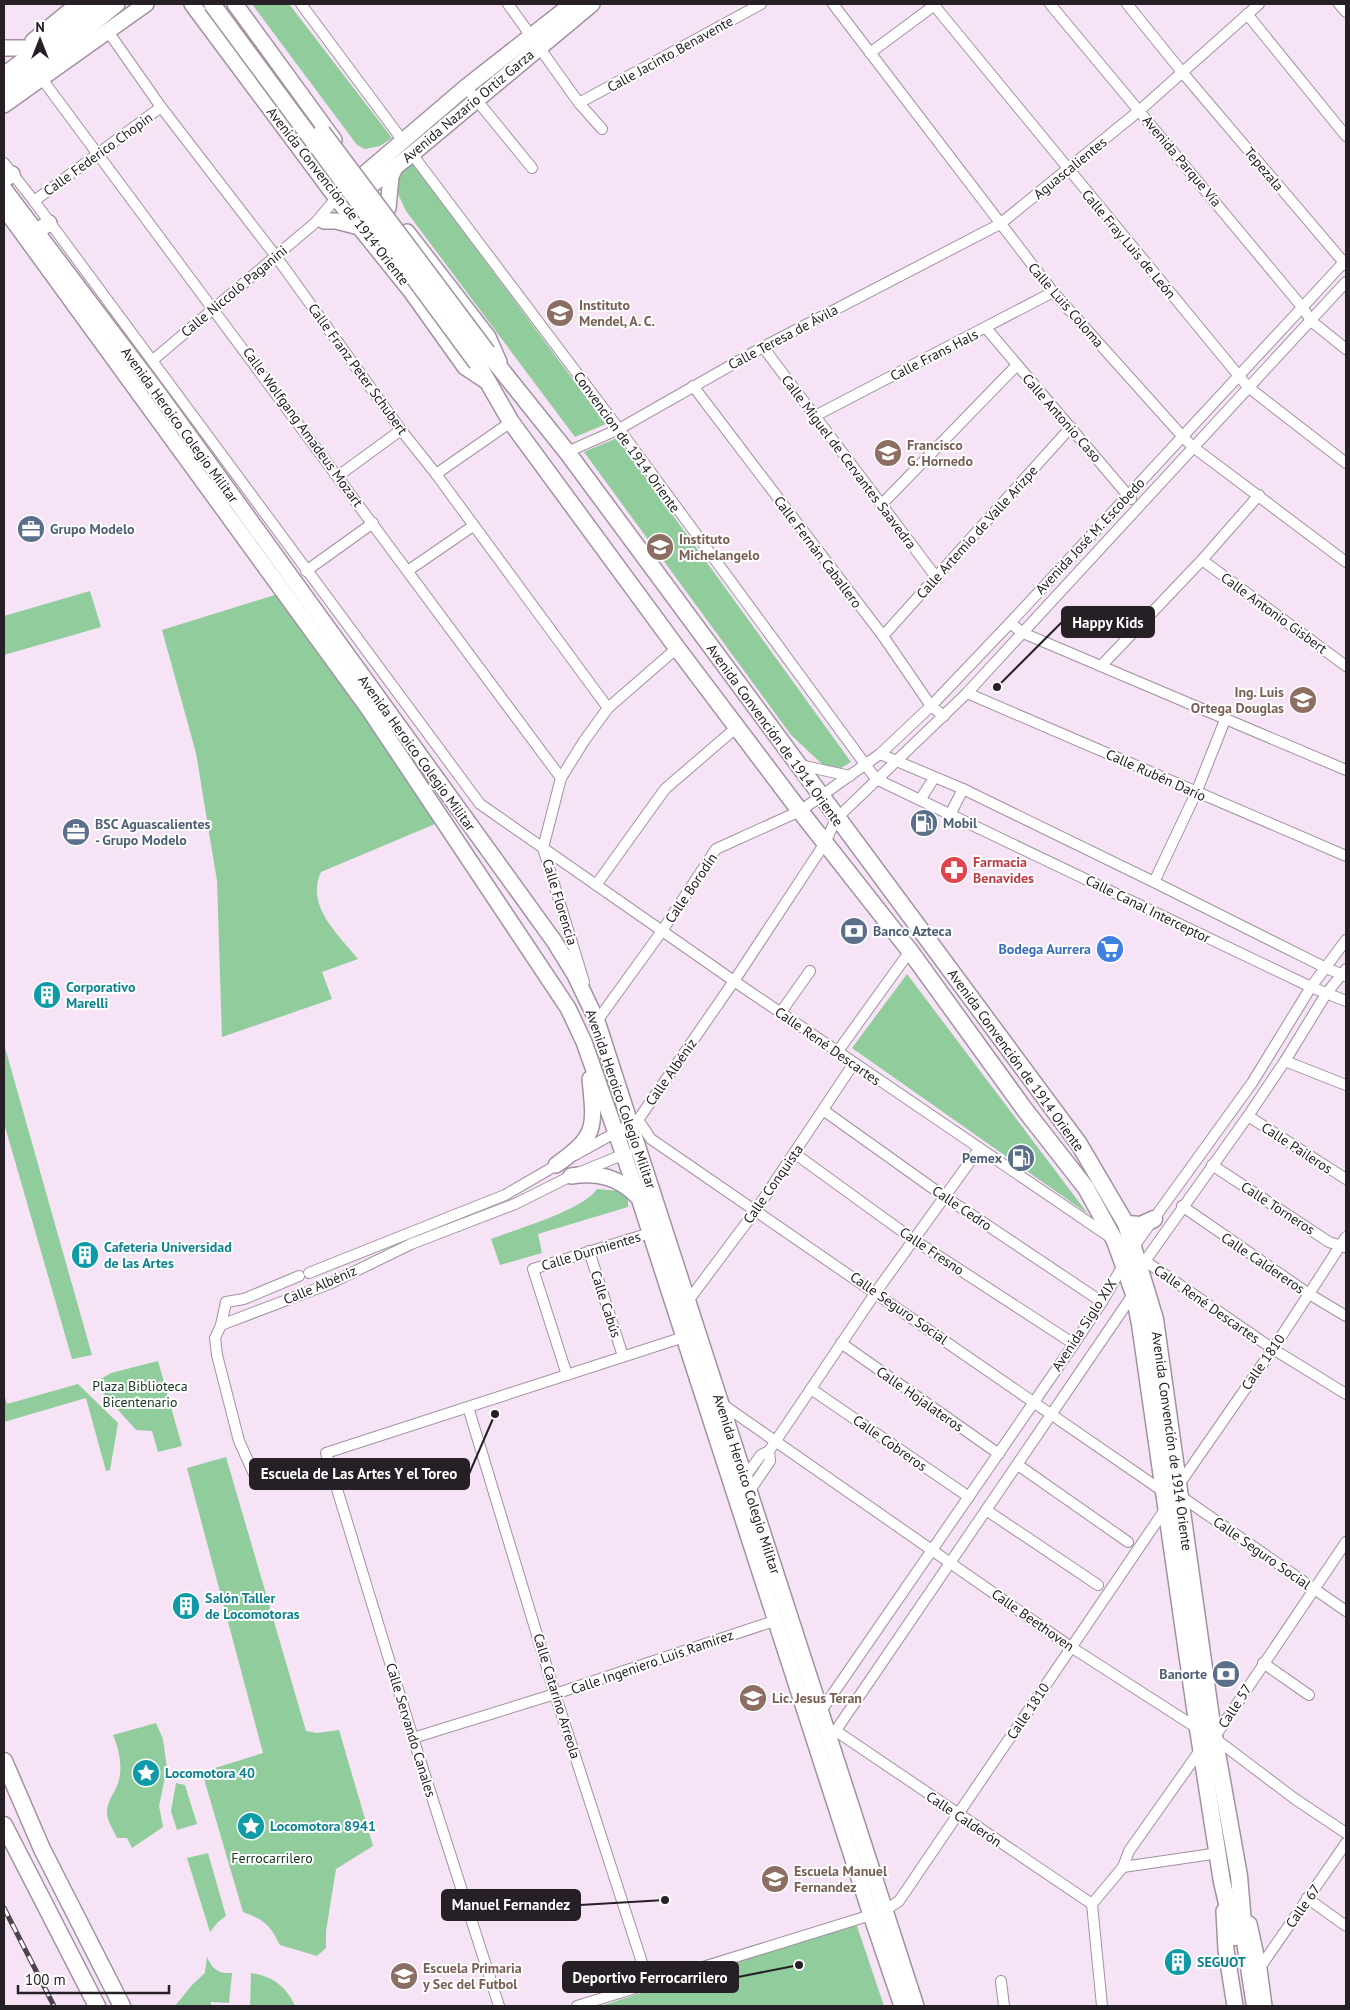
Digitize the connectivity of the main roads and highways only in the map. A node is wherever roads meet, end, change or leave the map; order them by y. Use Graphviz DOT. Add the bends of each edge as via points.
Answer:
graph roads {
  1 [pos="212,4"];
  2 [pos="225,4"];
  3 [pos="482,358"];
  4 [pos="1154,1219"];
  5 [pos="1126,1224"];
  6 [pos="1172,1495"];
  7 [pos="5,1765"];
  8 [pos="4,1825"];
  9 [pos="1238,1925"];
  10 [pos="97,2006"];
  11 [pos="122,2006"];
  12 [pos="1245,2006"];
  13 [pos="1254,2006"];
  1 -- 3 [label="main road, Avenida Convención de 1914 Oriente, bridge"];
  2 -- 3 [label="main road, Avenida Convención de 1914 Oriente, bridge"];
  3 -- 5 [label="main road, Avenida Convención de 1914 Oriente" via="502,370 567,452 1079,1144"];
  3 -- 6 [label="main road, Avenida Convención de 1914 Oriente" via="489,383 511,422 677,648 910,951 1086,1188 1115,1240 1134,1294"];
  4 -- 5 [label="main road" via="1141,1225"];
  5 -- 6 [label="main road, Avenida Convención de 1914 Oriente" via="1143,1266 1155,1319"];
  6 -- 9 [label="main road, Avenida Convención de 1914 Oriente" via="1239,1876"];
  6 -- 9 [label="main road, Avenida Convención de 1914 Oriente" via="1198,1729 1222,1882"];
  7 -- 11 [label="main road" via="42,1849"];
  8 -- 10 [label="main road"];
  9 -- 12 [label="main road, Avenida Convención de 1914 Oriente"];
  9 -- 13 [label="main road, Avenida Convención de 1914 Oriente"];
}
